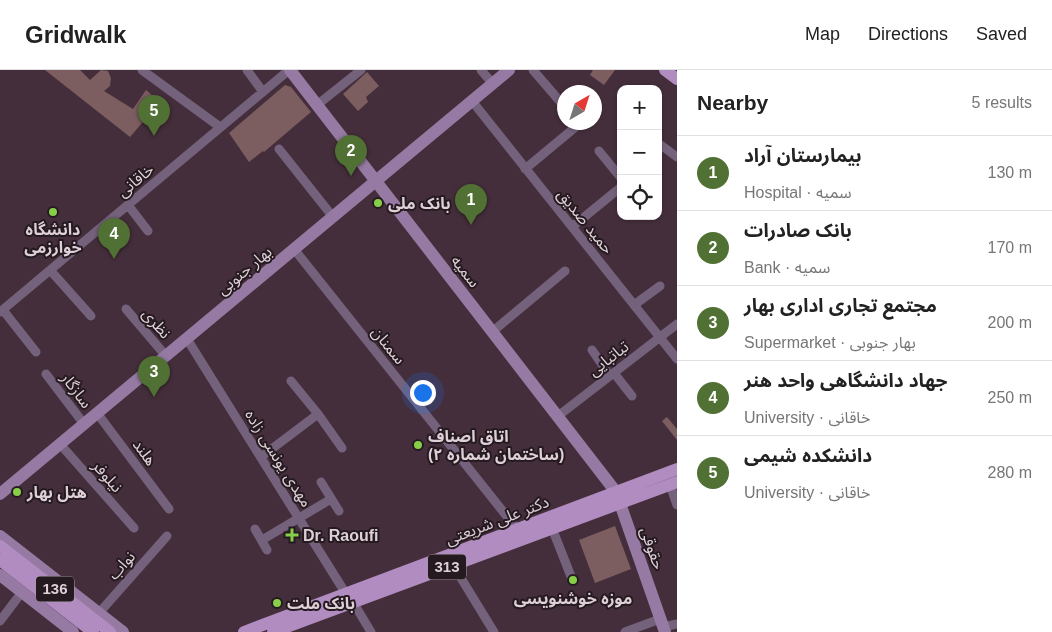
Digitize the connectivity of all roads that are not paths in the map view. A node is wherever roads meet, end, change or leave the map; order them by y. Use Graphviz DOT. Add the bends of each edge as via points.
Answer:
graph roads {
  1 [pos="142,70"];
  2 [pos="246,70"];
  3 [pos="289,70"];
  4 [pos="360,70"];
  5 [pos="481,70"];
  6 [pos="510,70"];
  7 [pos="533,70"];
  8 [pos="665,70"];
  9 [pos="677,80"];
  10 [pos="493,84"];
  11 [pos="263,92"];
  12 [pos="557,98"];
  13 [pos="472,102"];
  14 [pos="317,105"];
  15 [pos="220,127"];
  16 [pos="572,130"];
  17 [pos="662,146"];
  18 [pos="279,149"];
  19 [pos="599,151"];
  20 [pos="677,157"];
  21 [pos="525,169"];
  22 [pos="619,175"];
  23 [pos="376,181"];
  24 [pos="617,190"];
  25 [pos="128,205"];
  26 [pos="333,217"];
  27 [pos="572,227"];
  28 [pos="148,231"];
  29 [pos="294,250"];
  30 [pos="50,270"];
  31 [pos="565,271"];
  32 [pos="660,286"];
  33 [pos="634,305"];
  34 [pos="126,310"];
  35 [pos="1,311"];
  36 [pos="91,316"];
  37 [pos="677,324"];
  38 [pos="492,332"];
  39 [pos="660,337"];
  40 [pos="187,339"];
  41 [pos="592,350"];
  42 [pos="36,352"];
  43 [pos="166,356"];
  44 [pos="677,358"];
  45 [pos="46,374"];
  46 [pos="612,374"];
  47 [pos="290,381"];
  48 [pos="632,396"];
  49 [pos="97,413"];
  50 [pos="318,414"];
  51 [pos="558,416"];
  52 [pos="84,424"];
  53 [pos="60,444"];
  54 [pos="342,448"];
  55 [pos="260,457"];
  56 [pos="677,470"];
  57 [pos="321,482"];
  58 [pos="674,483"];
  59 [pos="0,494"];
  60 [pos="331,498"];
  61 [pos="618,498"];
  62 [pos="677,505"];
  63 [pos="168,509"];
  64 [pos="339,511"];
  65 [pos="299,518"];
  66 [pos="134,528"];
  67 [pos="552,528"];
  68 [pos="255,529"];
  69 [pos="517,530"];
  70 [pos="0,536"];
  71 [pos="167,536"];
  72 [pos="262,540"];
  73 [pos="0,546"];
  74 [pos="267,550"];
  75 [pos="0,560"];
  76 [pos="453,565"];
  77 [pos="0,575"];
  78 [pos="572,579"];
  79 [pos="68,589"];
  80 [pos="22,592"];
  81 [pos="349,598"];
  82 [pos="46,611"];
  83 [pos="99,613"];
  84 [pos="0,621"];
  85 [pos="677,624"];
  86 [pos="663,626"];
  87 [pos="74,632"];
  88 [pos="93,632"];
  89 [pos="110,632"];
  90 [pos="123,632"];
  91 [pos="244,632"];
  92 [pos="273,632"];
  93 [pos="371,632"];
  94 [pos="494,632"];
  95 [pos="625,632"];
  1 -- 15 [label="street"];
  2 -- 11 [label="street"];
  3 -- 11 [label="street, خاقانی"];
  3 -- 14 [label="main road, سمیه"];
  4 -- 14 [label="street"];
  5 -- 10 [label="street"];
  6 -- 10 [label="main road, بهار جنوبی"];
  7 -- 12 [label="street"];
  8 -- 9 [label="main road"];
  10 -- 13 [label="main road, بهار جنوبی"];
  11 -- 15 [label="street, خاقانی"];
  13 -- 21 [label="street, حمید صدیق"];
  13 -- 23 [label="main road, بهار جنوبی"];
  14 -- 23 [label="main road, سمیه"];
  15 -- 25 [label="street, خاقانی"];
  16 -- 21 [label="street"];
  17 -- 20 [label="street"];
  18 -- 26 [label="street"];
  19 -- 22 [label="street"];
  21 -- 27 [label="street, حمید صدیق"];
  23 -- 26 [label="main road, بهار جنوبی"];
  23 -- 38 [label="main road, سمیه"];
  24 -- 27 [label="street"];
  25 -- 28 [label="street"];
  25 -- 30 [label="street, خاقانی"];
  26 -- 29 [label="main road, بهار جنوبی"];
  27 -- 33 [label="street, حمید صدیق"];
  29 -- 40 [label="main road, بهار جنوبی"];
  29 -- 69 [label="street, سمنان"];
  30 -- 35 [label="street, خاقانی"];
  30 -- 36 [label="street"];
  31 -- 38 [label="street"];
  32 -- 33 [label="street"];
  33 -- 39 [label="street, حمید صدیق"];
  34 -- 43 [label="street, نظری"];
  35 -- 42 [label="street"];
  37 -- 39 [label="street, تباتبایی"];
  38 -- 51 [label="main road, سمیه"];
  39 -- 44 [label="street, حمید صدیق"];
  39 -- 46 [label="street, تباتبایی"];
  40 -- 43 [label="main road, بهار جنوبی"];
  40 -- 55 [label="street, مهدی یونسی زاده"];
  41 -- 46 [label="street"];
  43 -- 49 [label="main road, بهار جنوبی"];
  45 -- 52 [label="street, سازگار"];
  46 -- 48 [label="street"];
  46 -- 51 [label="street, تباتبایی"];
  47 -- 50 [label="street"];
  49 -- 52 [label="main road, بهار جنوبی"];
  49 -- 63 [label="street, هلند"];
  50 -- 54 [label="street"];
  50 -- 55 [label="street"];
  51 -- 61 [label="main road, سمیه"];
  52 -- 53 [label="main road, بهار جنوبی"];
  53 -- 59 [label="main road, بهار جنوبی"];
  53 -- 66 [label="street, نیلوفر"];
  55 -- 65 [label="street, مهدی یونسی زاده"];
  56 -- 61 [label="main road, دکتر علی شریعتی / 313"];
  57 -- 60 [label="street"];
  58 -- 61 [label="main road, دکتر علی شریعتی / 313"];
  58 -- 62 [label="street"];
  60 -- 64 [label="street"];
  60 -- 65 [label="street"];
  61 -- 67 [label="main road, دکتر علی شریعتی / 313"];
  61 -- 69 [label="main road, دکتر علی شریعتی / 313"];
  61 -- 86 [label="main road, حقوقی"];
  65 -- 72 [label="street"];
  65 -- 81 [label="street, مهدی یونسی زاده"];
  67 -- 76 [label="main road, دکتر علی شریعتی / 313"];
  67 -- 78 [label="street"];
  68 -- 72 [label="street"];
  69 -- 81 [label="main road, دکتر علی شریعتی / 313"];
  70 -- 79 [label="main road"];
  71 -- 83 [label="street, نواب"];
  72 -- 74 [label="street"];
  73 -- 89 [label="main road, 136, bridge"];
  75 -- 88 [label="main road, 136, bridge"];
  76 -- 81 [label="main road, دکتر علی شریعتی / 313"];
  76 -- 94 [label="street"];
  77 -- 80 [label="main road"];
  79 -- 82 [label="main road" via="66,605 56,611"];
  79 -- 83 [label="main road"];
  80 -- 82 [label="main road"];
  80 -- 84 [label="street"];
  81 -- 91 [label="main road, دکتر علی شریعتی / 313"];
  81 -- 92 [label="main road, دکتر علی شریعتی / 313"];
  81 -- 93 [label="street, مهدی یونسی زاده"];
  82 -- 87 [label="main road"];
  83 -- 90 [label="main road"];
  85 -- 86 [label="street"];
  86 -- 95 [label="street"];
}
